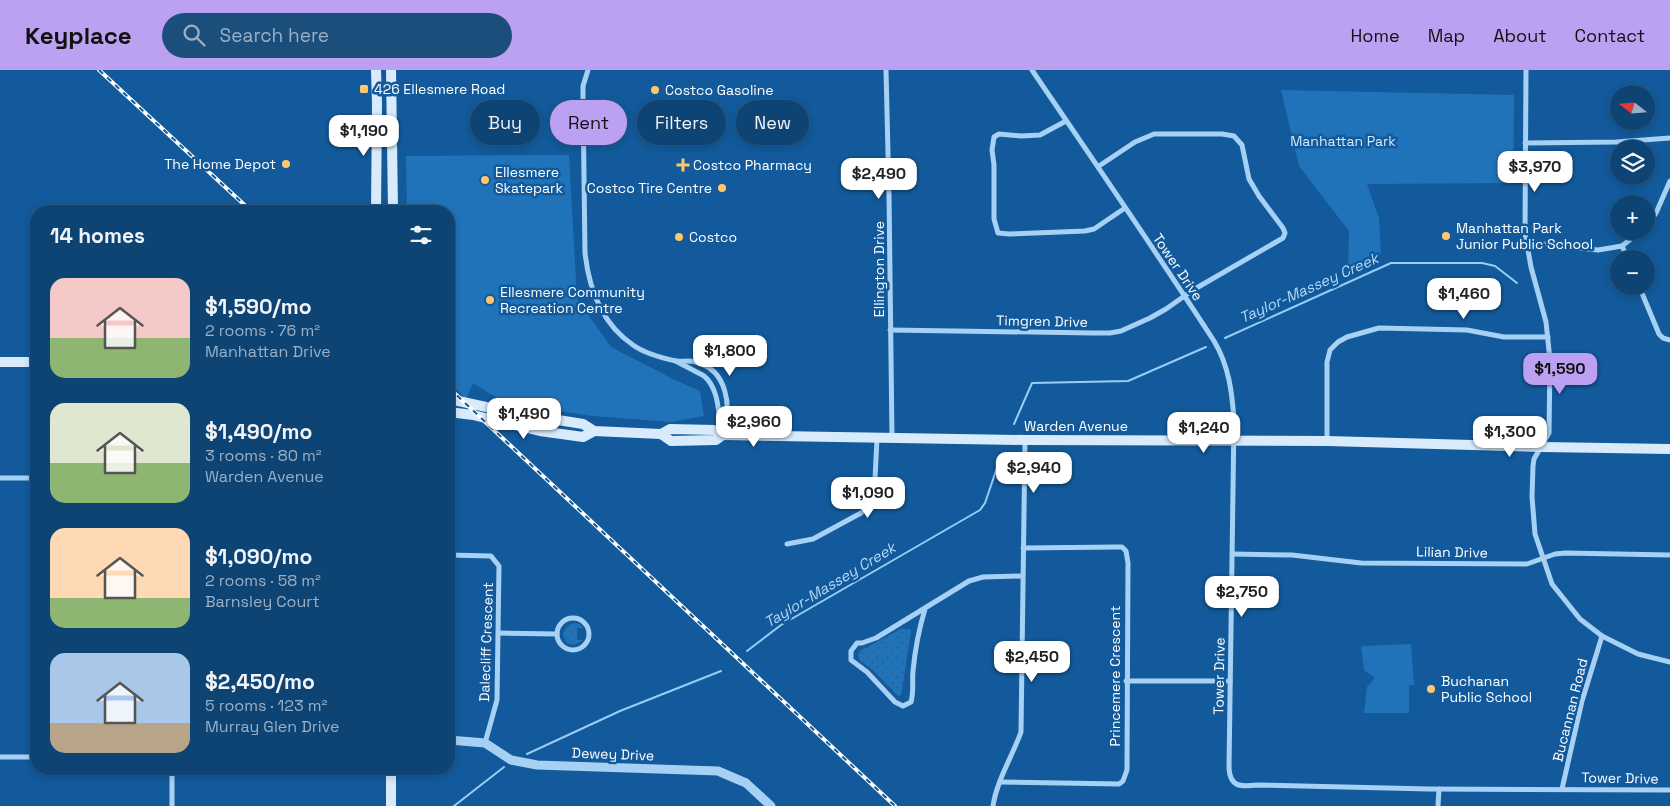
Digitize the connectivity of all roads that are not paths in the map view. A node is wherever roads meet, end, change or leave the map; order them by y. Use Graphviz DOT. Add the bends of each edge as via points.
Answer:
graph roads {
  1 [pos="376,70"];
  2 [pos="391,70"];
  3 [pos="588,70"];
  4 [pos="886,70"];
  5 [pos="1032,70"];
  6 [pos="1526,70"];
  7 [pos="377,104"];
  8 [pos="391,104"];
  9 [pos="1066,121"];
  10 [pos="1670,138"];
  11 [pos="1525,143"];
  12 [pos="1099,166"];
  13 [pos="1670,181"];
  14 [pos="376,205"];
  15 [pos="393,205"];
  16 [pos="1125,208"];
  17 [pos="1655,214"];
  18 [pos="1630,240"];
  19 [pos="1526,244"];
  20 [pos="1622,246"];
  21 [pos="1624,250"];
  22 [pos="1643,295"];
  23 [pos="1185,296"];
  24 [pos="890,330"];
  25 [pos="1548,337"];
  26 [pos="1670,340"];
  27 [pos="675,360"];
  28 [pos="0,362"];
  29 [pos="30,362"];
  30 [pos="455,400"];
  31 [pos="455,413"];
  32 [pos="594,431"];
  33 [pos="722,435"];
  34 [pos="892,437"];
  35 [pos="877,438"];
  36 [pos="1025,440"];
  37 [pos="1233,441"];
  38 [pos="1327,441"];
  39 [pos="1542,447"];
  40 [pos="1670,448"];
  41 [pos="0,478"];
  42 [pos="30,478"];
  43 [pos="787,544"];
  44 [pos="1023,548"];
  45 [pos="1232,554"];
  46 [pos="455,555"];
  47 [pos="1670,555"];
  48 [pos="1543,560"];
  49 [pos="1022,576"];
  50 [pos="925,609"];
  51 [pos="499,633"];
  52 [pos="557,634"];
  53 [pos="1602,636"];
  54 [pos="1670,662"];
  55 [pos="1126,681"];
  56 [pos="1230,681"];
  57 [pos="455,740"];
  58 [pos="486,743"];
  59 [pos="0,757"];
  60 [pos="30,757"];
  61 [pos="172,775"];
  62 [pos="391,775"];
  63 [pos="1000,782"];
  64 [pos="1439,789"];
  65 [pos="1562,789"];
  66 [pos="1670,790"];
  67 [pos="172,806"];
  68 [pos="391,806"];
  69 [pos="771,806"];
  70 [pos="993,806"];
  71 [pos="1438,806"];
  1 -- 7 [label="main road"];
  2 -- 8 [label="main road"];
  3 -- 27 [label="street" via="583,86 585,253 596,301 615,330 632,345"];
  4 -- 24 [label="street, Ellington Drive"];
  5 -- 9 [label="street, Tower Drive"];
  6 -- 11 [label="street"];
  7 -- 8 [label="main road"];
  7 -- 14 [label="main road"];
  8 -- 15 [label="main road"];
  9 -- 12 [label="street, Tower Drive"];
  9 -- 16 [label="street" via="1040,135 999,134 994,138 994,219 998,233 1085,231 1094,229"];
  10 -- 11 [label="street"];
  11 -- 19 [label="street"];
  12 -- 16 [label="street, Tower Drive"];
  12 -- 23 [label="street, Timgren Drive" via="1135,142 1159,133 1222,134 1234,136 1242,145 1249,179 1285,233 1283,238"];
  13 -- 17 [label="street"];
  16 -- 23 [label="street, Tower Drive"];
  18 -- 20 [label="street"];
  19 -- 20 [label="street" via="1598,250"];
  19 -- 25 [label="street"];
  20 -- 21 [label="street"];
  22 -- 26 [label="street" via="1658,334"];
  23 -- 24 [label="street, Timgren Drive" via="1150,318 1110,333"];
  23 -- 37 [label="street, Tower Drive" via="1224,359 1232,394"];
  24 -- 34 [label="street, Ellington Drive"];
  25 -- 38 [label="street" via="1504,337 1467,330 1412,328 1380,328 1347,337 1334,345 1327,362"];
  25 -- 39 [label="street" via="1549,433"];
  27 -- 33 [label="street" via="703,376 714,389"];
  27 -- 33 [label="street" via="696,362 720,378 727,402 727,422"];
  28 -- 29 [label="main road"];
  30 -- 32 [label="main road, Warden Avenue" via="583,424"];
  31 -- 32 [label="main road, Warden Avenue" via="583,436"];
  32 -- 33 [label="main road, Warden Avenue" via="661,434 671,440 716,440"];
  33 -- 35 [label="main road, Warden Avenue"];
  34 -- 35 [label="main road, Warden Avenue"];
  34 -- 36 [label="main road, Warden Avenue"];
  35 -- 43 [label="street" via="874,500 861,513 813,539"];
  36 -- 37 [label="main road, Warden Avenue"];
  36 -- 44 [label="street"];
  37 -- 38 [label="main road, Warden Avenue"];
  37 -- 45 [label="street, Tower Drive"];
  38 -- 39 [label="main road, Warden Avenue"];
  39 -- 40 [label="main road, Warden Avenue"];
  39 -- 48 [label="street" via="1534,459 1532,498 1535,534"];
  41 -- 42 [label="street"];
  44 -- 49 [label="street"];
  44 -- 55 [label="street, Princemere Crescent" via="1122,547 1126,551"];
  45 -- 48 [label="street, Lilian Drive" via="1292,555 1361,563 1527,564"];
  45 -- 56 [label="street, Tower Drive"];
  46 -- 51 [label="street, Dalecliff Crescent" via="491,556 499,566"];
  47 -- 48 [label="street, Lilian Drive" via="1565,553"];
  48 -- 53 [label="street" via="1552,584 1570,608"];
  49 -- 50 [label="street" via="983,577 970,581"];
  49 -- 63 [label="street" via="1021,732"];
  50 -- 50 [label="street" via="876,638 857,643 850,654 850,660 903,706 912,702 913,670"];
  51 -- 52 [label="street"];
  51 -- 58 [label="street, Dalecliff Crescent" via="497,700"];
  52 -- 52 [label="street" via="563,647 578,650 586,644 589,633 580,620 570,618 560,624"];
  53 -- 54 [label="street" via="1638,654"];
  53 -- 65 [label="street, Bucannan Road" via="1582,701"];
  55 -- 56 [label="street"];
  55 -- 63 [label="street, Princemere Crescent" via="1126,770 1123,781 1119,784"];
  56 -- 64 [label="street, Tower Drive" via="1229,768 1236,784"];
  57 -- 58 [label="street, Dewey Drive"];
  58 -- 69 [label="street, Dewey Drive" via="511,760 537,765 718,771 746,783"];
  59 -- 60 [label="street"];
  61 -- 67 [label="street"];
  62 -- 68 [label="main road"];
  63 -- 70 [label="street"];
  64 -- 65 [label="street, Tower Drive"];
  64 -- 71 [label="street"];
  65 -- 66 [label="street, Tower Drive"];
}
